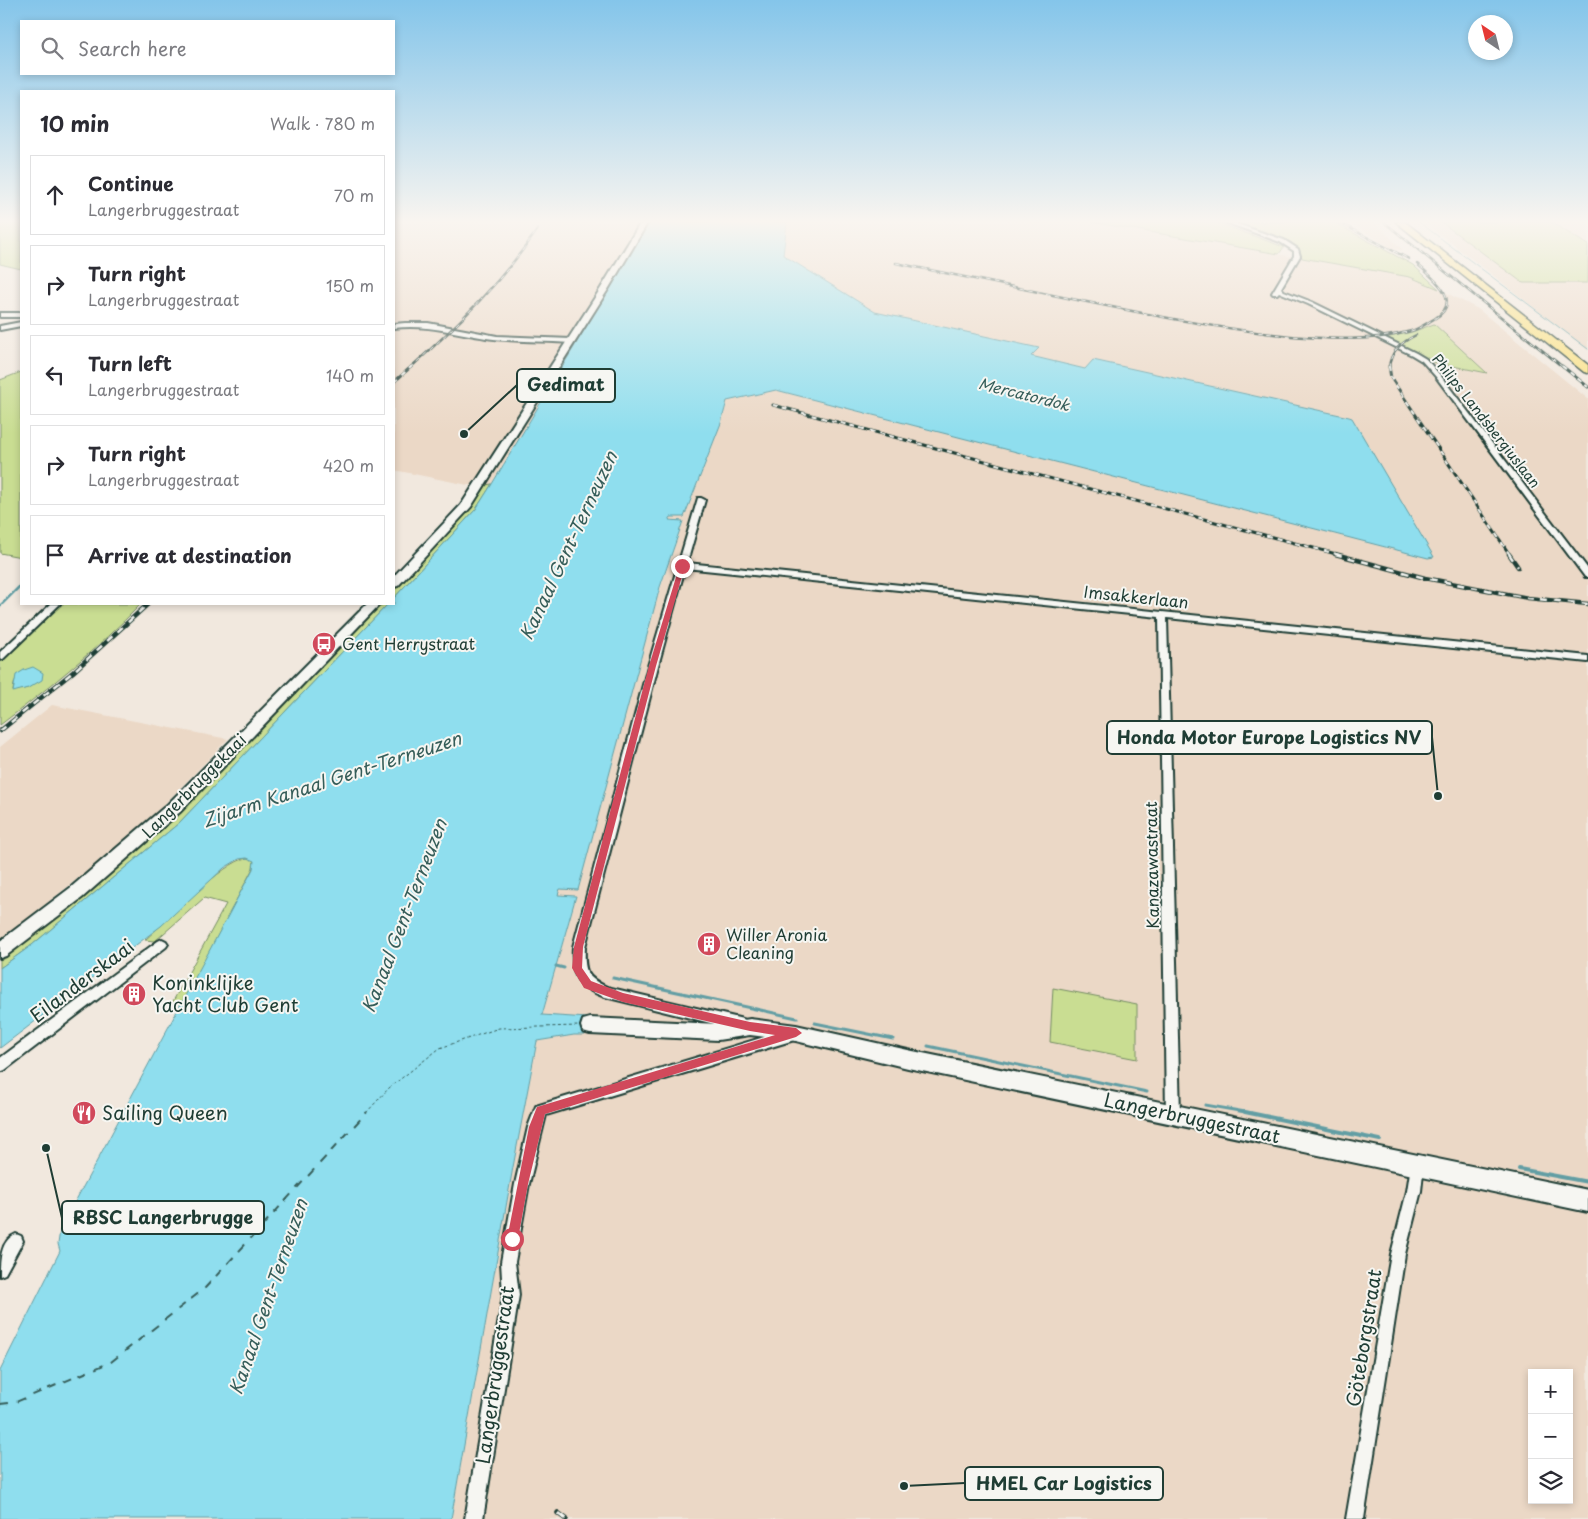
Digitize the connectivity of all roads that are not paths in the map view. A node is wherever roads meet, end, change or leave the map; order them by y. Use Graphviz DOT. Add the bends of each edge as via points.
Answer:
graph roads {
  1 [pos="601,293"];
  2 [pos="1275,293"];
  3 [pos="1284,293"];
  4 [pos="1490,293"];
  5 [pos="1501,293"];
  6 [pos="1507,293"];
  7 [pos="1310,304"];
  8 [pos="0,315"];
  9 [pos="20,316"];
  10 [pos="20,324"];
  11 [pos="395,326"];
  12 [pos="0,328"];
  13 [pos="1552,328"];
  14 [pos="571,341"];
  15 [pos="1588,360"];
  16 [pos="1588,370"];
  17 [pos="701,500"];
  18 [pos="682,566"];
  19 [pos="1588,575"];
  20 [pos="395,582"];
  21 [pos="55,605"];
  22 [pos="373,605"];
  23 [pos="1163,615"];
  24 [pos="0,658"];
  25 [pos="1588,659"];
  26 [pos="162,944"];
  27 [pos="0,951"];
  28 [pos="590,1026"];
  29 [pos="750,1027"];
  30 [pos="796,1033"];
  31 [pos="0,1066"];
  32 [pos="1173,1114"];
  33 [pos="1417,1164"];
  34 [pos="1588,1201"];
  35 [pos="16,1241"];
  36 [pos="0,1269"];
  37 [pos="474,1519"];
  38 [pos="1355,1519"];
  1 -- 14 [label="main road"];
  2 -- 7 [label="street, Philips Landsbergiuslaan" via="1273,296"];
  3 -- 7 [label="street, Philips Landsbergiuslaan"];
  4 -- 16 [label="highway"];
  5 -- 15 [label="highway"];
  6 -- 13 [label="highway"];
  7 -- 19 [label="street, Philips Landsbergiuslaan" via="1414,354 1431,367"];
  8 -- 9 [label="street"];
  10 -- 12 [label="street"];
  11 -- 14 [label="street" via="407,324 498,337"];
  14 -- 20 [label="main road" via="465,507"];
  17 -- 18 [label="street, Langerbruggestraat"];
  18 -- 23 [label="street, Imsakkerlaan"];
  18 -- 29 [label="street, Langerbruggestraat" via="579,947 577,968 588,984 605,992"];
  21 -- 24 [label="street"];
  22 -- 27 [label="main road, Langerbruggekaai" via="174,808 76,893"];
  23 -- 25 [label="street, Imsakkerlaan"];
  23 -- 32 [label="street, Kanazawastraat"];
  26 -- 31 [label="street, Eilanderskaai"];
  28 -- 29 [label="main road" via="718,1032"];
  29 -- 30 [label="main road, Langerbruggestraat"];
  30 -- 32 [label="main road, Langerbruggestraat"];
  30 -- 37 [label="street, Langerbruggestraat" via="541,1110 522,1184 508,1262 511,1295"];
  32 -- 33 [label="main road, Langerbruggestraat"];
  33 -- 34 [label="main road, Langerbruggestraat"];
  33 -- 38 [label="street, Göteborgstraat" via="1398,1254"];
  35 -- 36 [label="street"];
}
